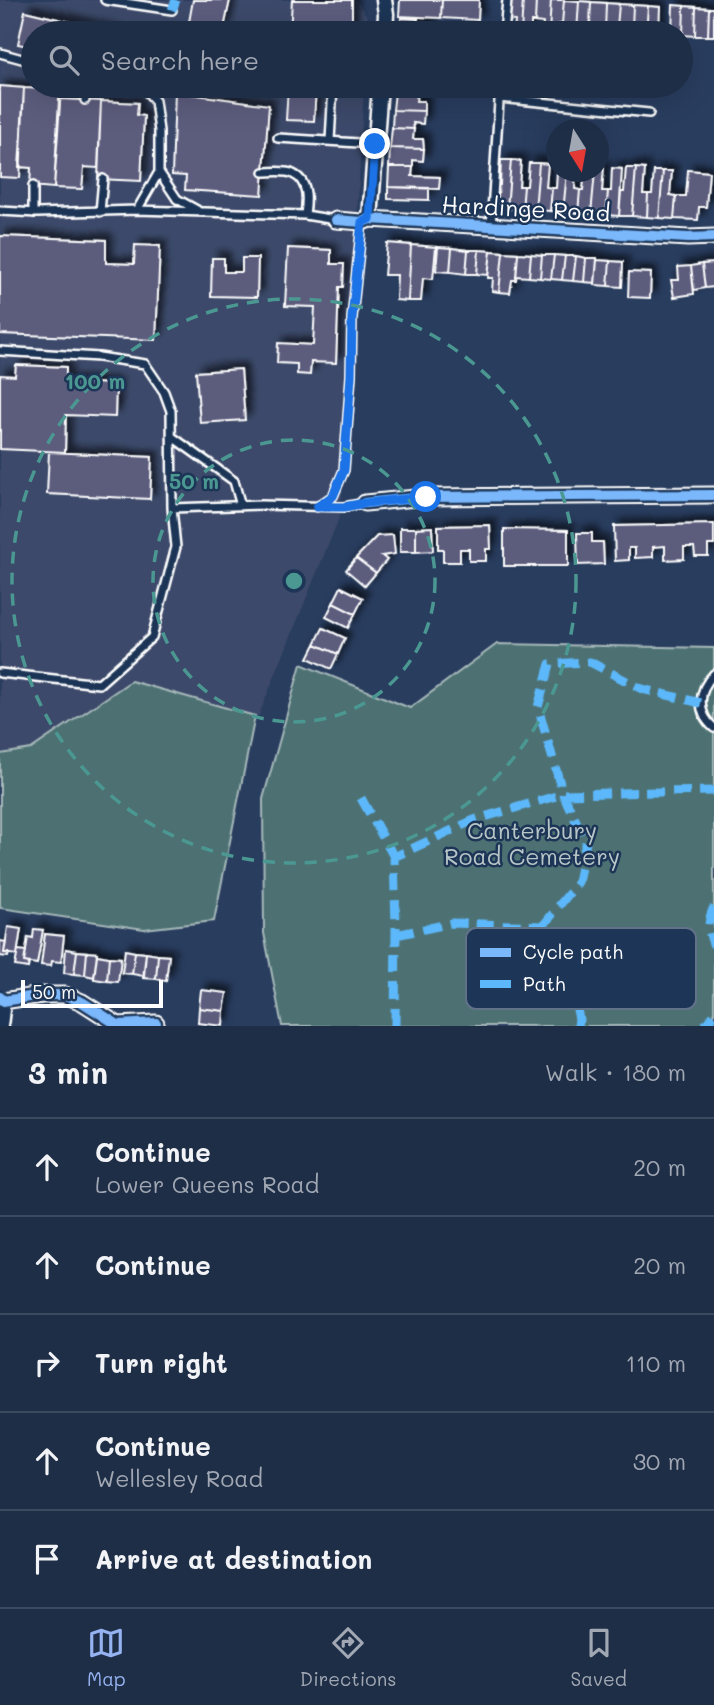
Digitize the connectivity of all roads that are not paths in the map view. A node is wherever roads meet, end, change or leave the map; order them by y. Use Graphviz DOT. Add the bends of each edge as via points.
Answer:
graph roads {
  1 [pos="105,0"];
  2 [pos="384,0"];
  3 [pos="507,0"];
  4 [pos="172,10"];
  5 [pos="386,21"];
  6 [pos="505,21"];
  7 [pos="0,53"];
  8 [pos="21,59"];
  9 [pos="152,98"];
  10 [pos="332,98"];
  11 [pos="379,98"];
  12 [pos="499,99"];
  13 [pos="649,113"];
  14 [pos="278,138"];
  15 [pos="330,141"];
  16 [pos="375,144"];
  17 [pos="159,172"];
  18 [pos="264,172"];
  19 [pos="103,179"];
  20 [pos="33,186"];
  21 [pos="137,210"];
  22 [pos="0,211"];
  23 [pos="100,212"];
  24 [pos="201,212"];
  25 [pos="33,213"];
  26 [pos="305,215"];
  27 [pos="336,220"];
  28 [pos="366,221"];
  29 [pos="491,227"];
  30 [pos="714,237"];
  31 [pos="0,351"];
  32 [pos="171,436"];
  33 [pos="714,495"];
  34 [pos="365,503"];
  35 [pos="241,506"];
  36 [pos="317,507"];
  37 [pos="172,508"];
  38 [pos="0,673"];
  39 [pos="714,674"];
  40 [pos="714,728"];
  41 [pos="1,999"];
  42 [pos="157,1025"];
  43 [pos="0,1026"];
  1 -- 4 [label="lane"];
  2 -- 5 [label="street"];
  3 -- 6 [label="lane"];
  7 -- 8 [label="lane"];
  9 -- 17 [label="lane" via="159,131"];
  10 -- 15 [label="lane"];
  11 -- 16 [label="street"];
  12 -- 13 [label="lane"];
  12 -- 29 [label="lane"];
  14 -- 15 [label="lane"];
  15 -- 16 [label="lane"];
  16 -- 28 [label="street"];
  17 -- 21 [label="lane"];
  17 -- 24 [label="lane" via="177,199"];
  18 -- 26 [label="lane" via="292,173 301,181 307,196"];
  19 -- 23 [label="lane"];
  20 -- 25 [label="lane"];
  21 -- 23 [label="lane"];
  21 -- 24 [label="lane"];
  22 -- 25 [label="lane"];
  23 -- 25 [label="lane"];
  24 -- 26 [label="lane"];
  26 -- 27 [label="lane"];
  27 -- 28 [label="street, Hardinge Road"];
  28 -- 29 [label="street, Hardinge Road"];
  28 -- 36 [label="lane" via="352,318 344,470 333,496"];
  29 -- 30 [label="street, Hardinge Road"];
  31 -- 32 [label="lane" via="99,357 145,365 171,411"];
  32 -- 35 [label="lane" via="234,481"];
  32 -- 37 [label="lane"];
  33 -- 34 [label="street" via="426,497"];
  34 -- 36 [label="lane"];
  35 -- 36 [label="lane"];
  35 -- 37 [label="lane"];
  37 -- 38 [label="lane" via="176,547 152,637 99,684"];
  39 -- 40 [label="lane" via="702,692 701,703"];
  41 -- 42 [label="street" via="65,995 118,1025"];
  41 -- 43 [label="street"];
}
